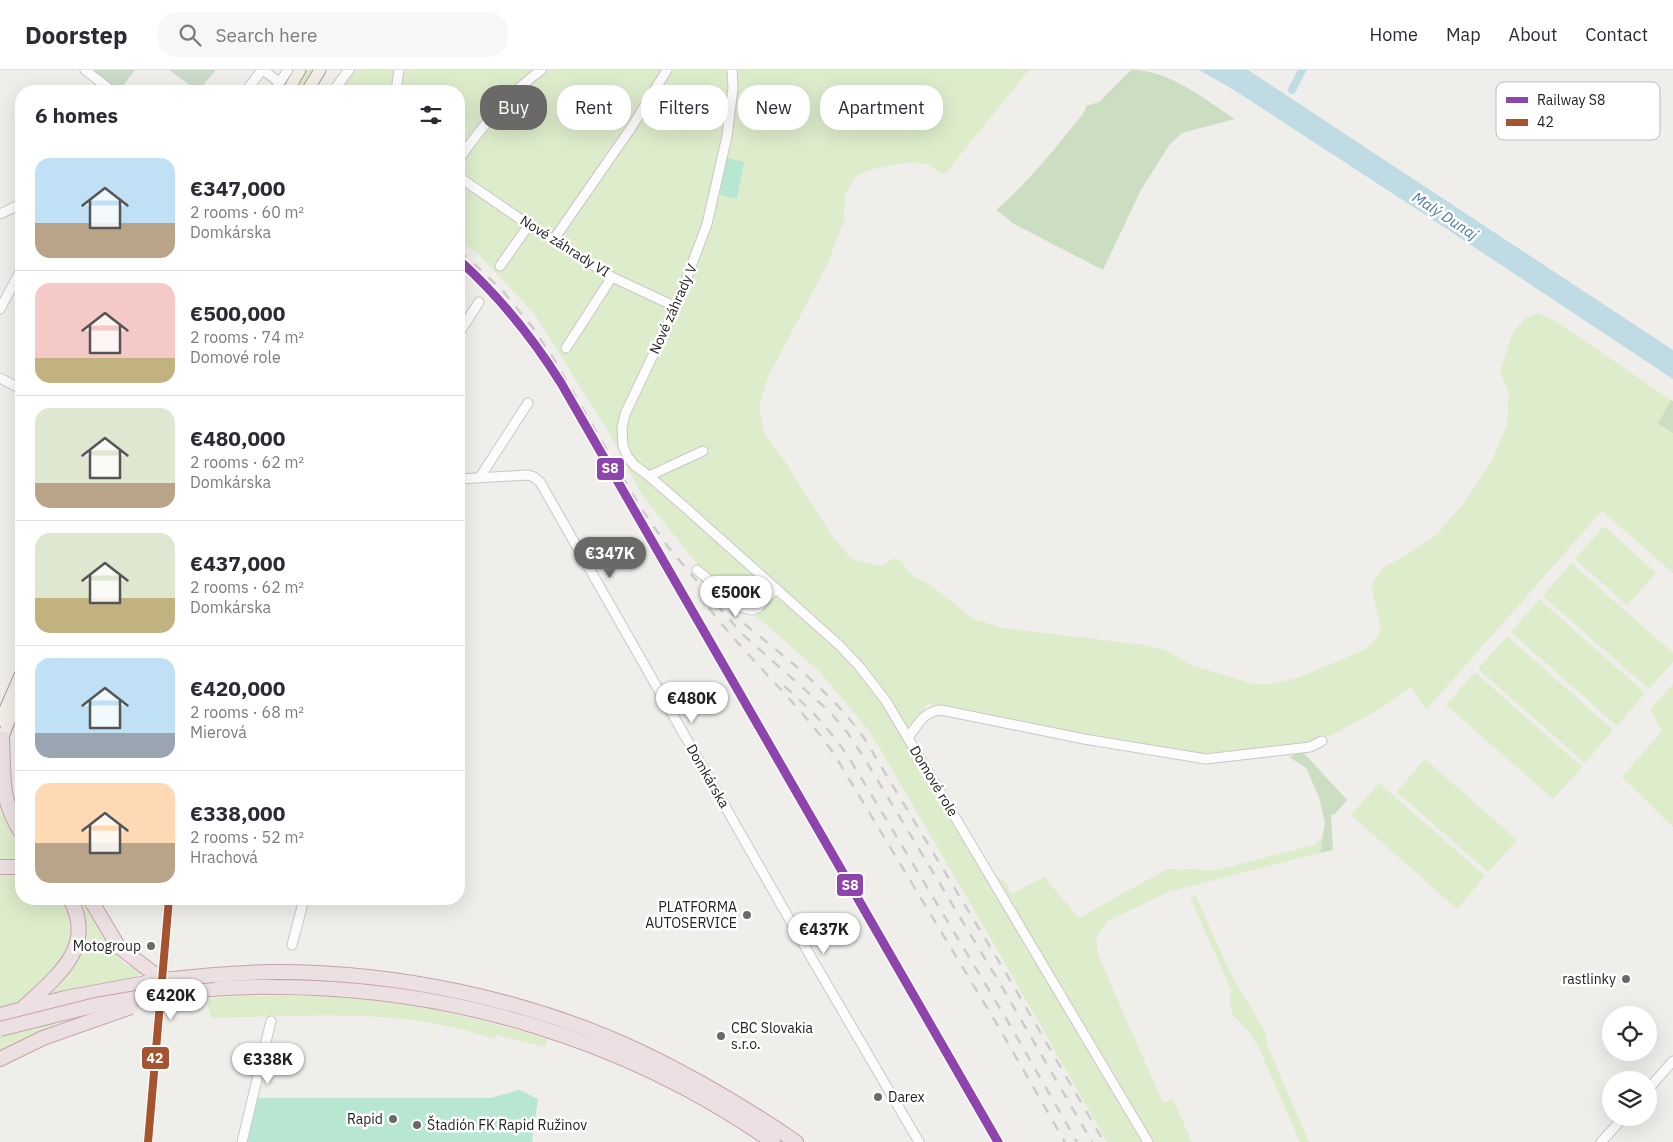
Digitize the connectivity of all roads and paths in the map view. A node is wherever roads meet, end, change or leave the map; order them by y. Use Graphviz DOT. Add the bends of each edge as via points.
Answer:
graph roads {
  1 [pos="85,70"];
  2 [pos="262,70"];
  3 [pos="288,70"];
  4 [pos="300,70"];
  5 [pos="320,70"];
  6 [pos="349,70"];
  7 [pos="399,70"];
  8 [pos="541,70"];
  9 [pos="667,70"];
  10 [pos="732,70"];
  11 [pos="279,82"];
  12 [pos="104,85"];
  13 [pos="251,85"];
  14 [pos="277,85"];
  15 [pos="291,85"];
  16 [pos="311,85"];
  17 [pos="340,85"];
  18 [pos="397,85"];
  19 [pos="465,151"];
  20 [pos="465,181"];
  21 [pos="15,207"];
  22 [pos="0,214"];
  23 [pos="529,225"];
  24 [pos="554,239"];
  25 [pos="500,266"];
  26 [pos="612,276"];
  27 [pos="15,281"];
  28 [pos="479,302"];
  29 [pos="676,307"];
  30 [pos="0,309"];
  31 [pos="465,323"];
  32 [pos="566,348"];
  33 [pos="0,378"];
  34 [pos="15,386"];
  35 [pos="528,403"];
  36 [pos="703,450"];
  37 [pos="649,476"];
  38 [pos="480,477"];
  39 [pos="465,478"];
  40 [pos="697,570"];
  41 [pos="776,588"];
  42 [pos="15,687"];
  43 [pos="15,707"];
  44 [pos="0,721"];
  45 [pos="908,738"];
  46 [pos="1,741"];
  47 [pos="1322,741"];
  48 [pos="15,823"];
  49 [pos="0,867"];
  50 [pos="15,867"];
  51 [pos="74,905"];
  52 [pos="93,905"];
  53 [pos="168,905"];
  54 [pos="302,905"];
  55 [pos="292,945"];
  56 [pos="215,982"];
  57 [pos="161,987"];
  58 [pos="23,1008"];
  59 [pos="0,1014"];
  60 [pos="271,1021"];
  61 [pos="0,1029"];
  62 [pos="2,1057"];
  63 [pos="1673,1061"];
  64 [pos="1657,1079"];
  65 [pos="1616,1126"];
  66 [pos="148,1142"];
  67 [pos="242,1142"];
  68 [pos="773,1142"];
  69 [pos="796,1142"];
  70 [pos="919,1142"];
  71 [pos="1148,1142"];
  72 [pos="1601,1142"];
  1 -- 12 [label="street"];
  2 -- 11 [label="street"];
  2 -- 13 [label="street"];
  3 -- 11 [label="street"];
  4 -- 15 [label="main road"];
  5 -- 16 [label="main road"];
  6 -- 17 [label="street"];
  7 -- 18 [label="street"];
  8 -- 19 [label="street" via="487,120"];
  9 -- 24 [label="street"];
  10 -- 29 [label="street, Nové záhrady V" via="733,88 723,157 707,224"];
  11 -- 14 [label="street"];
  20 -- 23 [label="street, Nové záhrady VI"];
  21 -- 22 [label="street"];
  23 -- 24 [label="street, Nové záhrady VI"];
  23 -- 25 [label="street"];
  24 -- 26 [label="street, Nové záhrady VI"];
  26 -- 29 [label="street, Nové záhrady VI"];
  26 -- 32 [label="street"];
  27 -- 30 [label="street"];
  28 -- 31 [label="street"];
  29 -- 37 [label="street, Nové záhrady V" via="625,414 622,428 627,456"];
  33 -- 34 [label="street"];
  35 -- 38 [label="street"];
  36 -- 37 [label="street"];
  37 -- 41 [label="street, Domové role"];
  38 -- 39 [label="street, Domkárska"];
  38 -- 70 [label="street, Domkárska" via="528,475 540,482"];
  40 -- 41 [label="street" via="743,608 752,610 759,607"];
  41 -- 45 [label="street, Domové role" via="859,666"];
  42 -- 44 [label="main road"];
  43 -- 46 [label="main road"];
  45 -- 47 [label="street" via="930,711 941,710 1084,740 1206,759 1310,747"];
  45 -- 71 [label="street, Domové role"];
  46 -- 48 [label="highway" via="6,804"];
  49 -- 50 [label="highway"];
  51 -- 58 [label="highway" via="79,937 70,959 56,978"];
  52 -- 57 [label="highway" via="118,946"];
  53 -- 66 [label="street"];
  54 -- 55 [label="street"];
  56 -- 57 [label="highway"];
  56 -- 68 [label="highway" via="360,991 499,1015 586,1043 667,1079"];
  56 -- 69 [label="highway" via="272,972 362,977 448,990 500,1002 585,1029 637,1050 722,1094"];
  57 -- 58 [label="highway" via="88,993"];
  57 -- 61 [label="highway, bridge"];
  57 -- 62 [label="highway, bridge" via="132,1006 43,1038"];
  58 -- 59 [label="highway"];
  60 -- 67 [label="street"];
  63 -- 64 [label="street"];
  65 -- 72 [label="street"];
}
